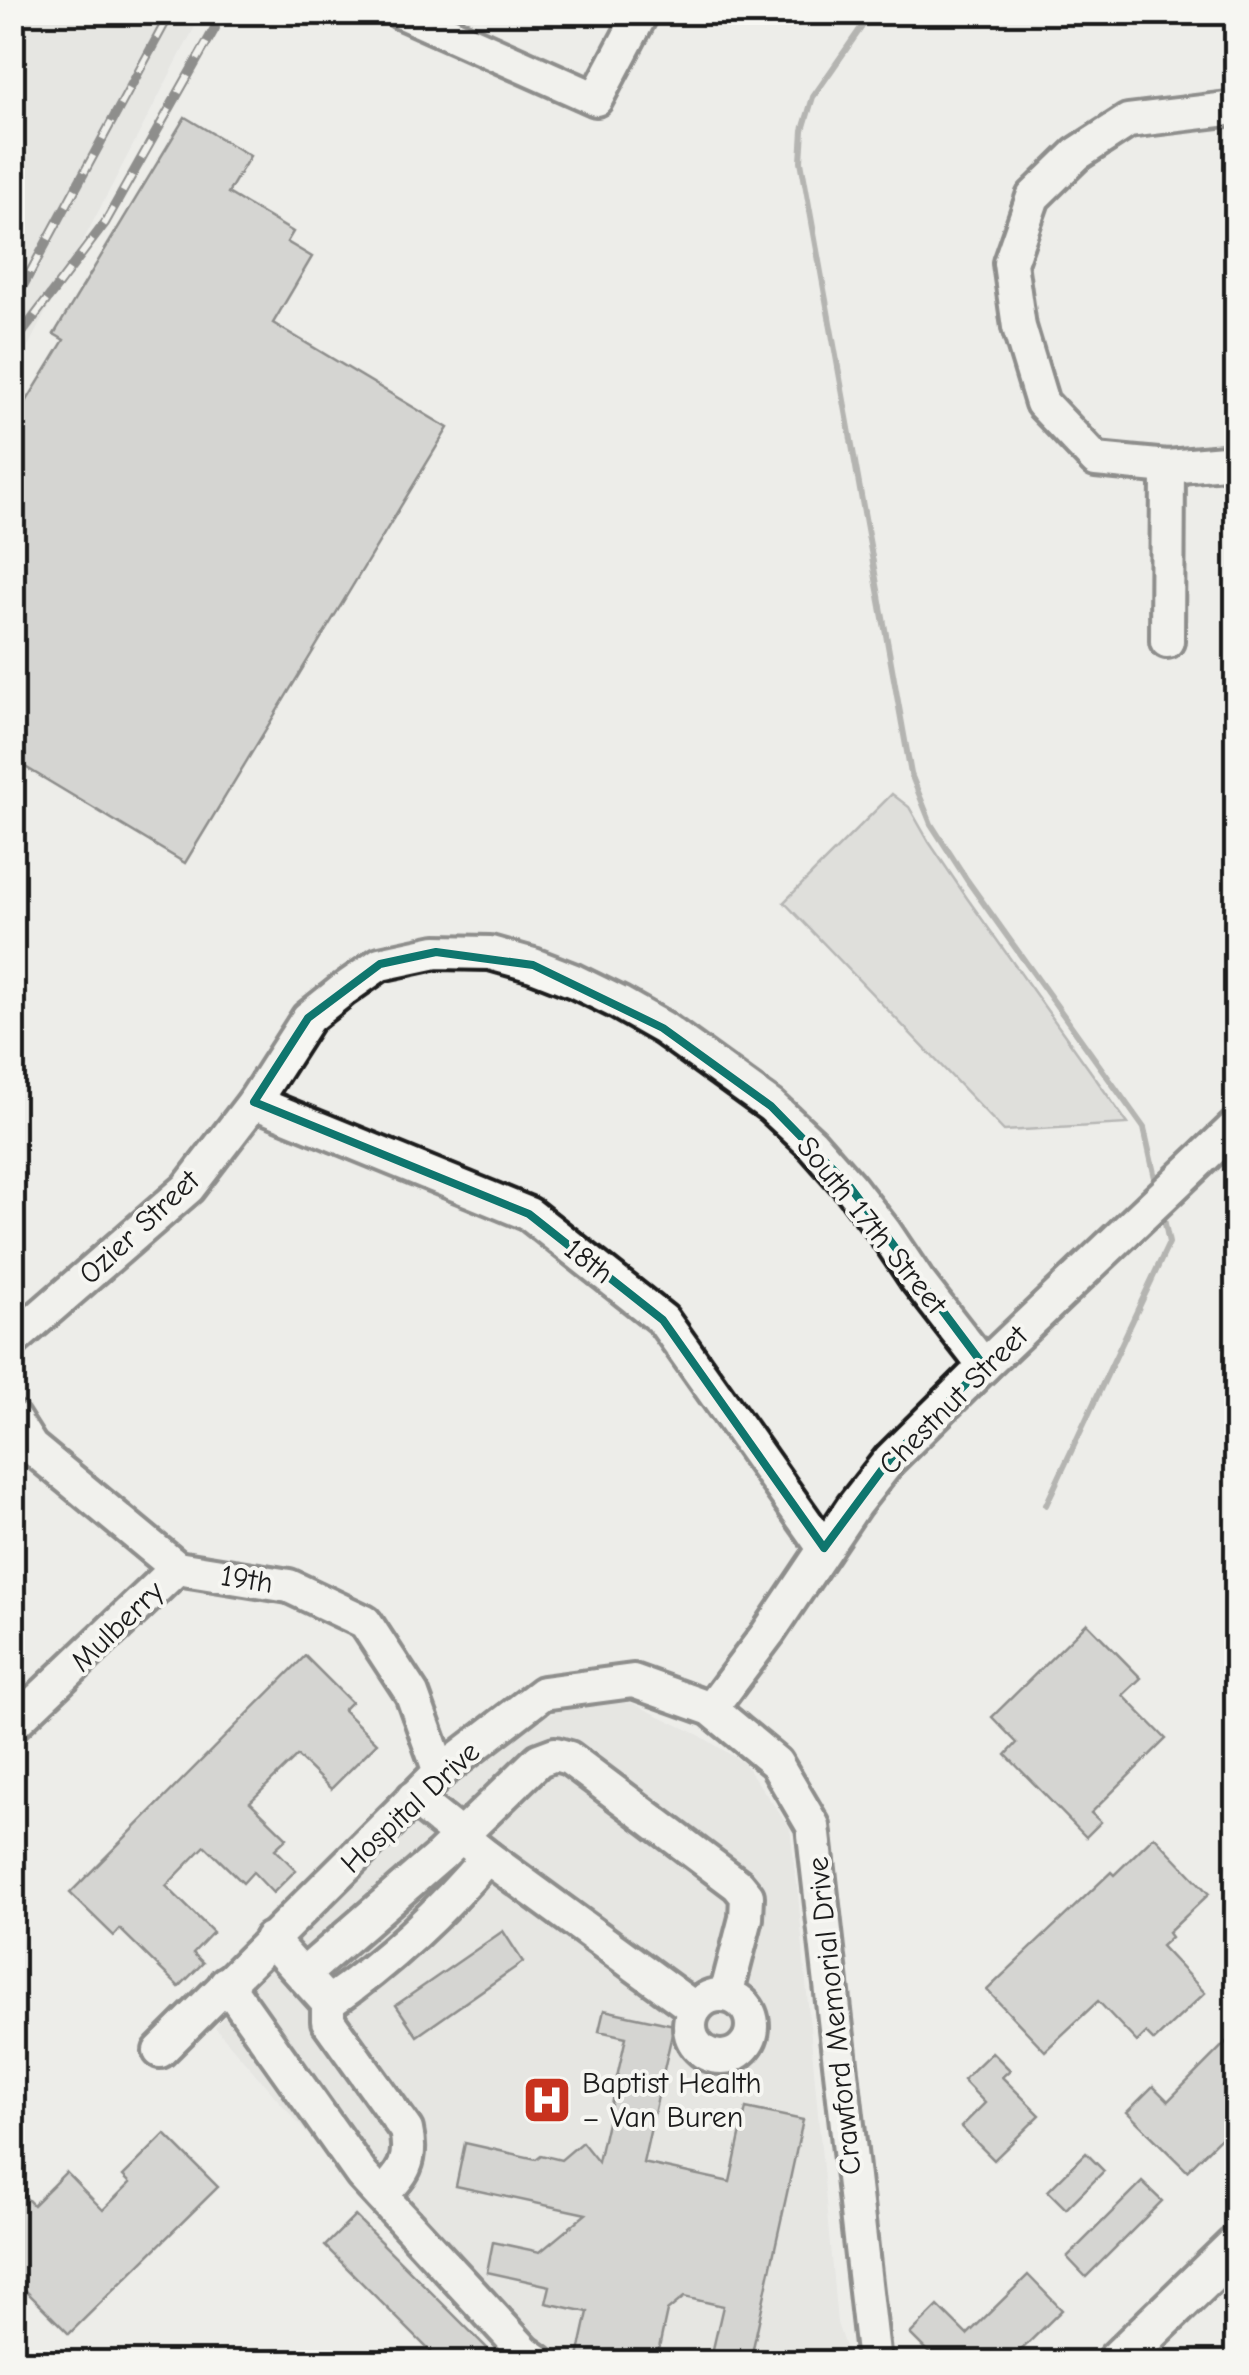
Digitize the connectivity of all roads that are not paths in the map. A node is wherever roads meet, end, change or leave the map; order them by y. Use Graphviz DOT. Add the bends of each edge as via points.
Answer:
graph roads {
  1 [pos="401,12"];
  2 [pos="642,12"];
  3 [pos="1236,108"];
  4 [pos="1236,460"];
  5 [pos="1168,467"];
  6 [pos="1167,641"];
  7 [pos="254,1102"];
  8 [pos="1236,1126"];
  9 [pos="12,1342"];
  10 [pos="984,1366"];
  11 [pos="12,1416"];
  12 [pos="824,1548"];
  13 [pos="177,1568"];
  14 [pos="711,1709"];
  15 [pos="12,1725"];
  16 [pos="440,1772"];
  17 [pos="413,1798"];
  18 [pos="461,1836"];
  19 [pos="487,1857"];
  20 [pos="270,1940"];
  21 [pos="303,1975"];
  22 [pos="226,1982"];
  23 [pos="726,1995"];
  24 [pos="328,2003"];
  25 [pos="695,2009"];
  26 [pos="160,2051"];
  27 [pos="381,2195"];
  28 [pos="1236,2247"];
  29 [pos="539,2362"];
  30 [pos="874,2362"];
  31 [pos="1117,2362"];
  1 -- 2 [label="street" via="596,99"];
  3 -- 5 [label="street" via="1128,121 1077,154 1034,197 1010,264 1019,327 1042,403 1096,460"];
  4 -- 5 [label="street"];
  5 -- 6 [label="street"];
  7 -- 9 [label="street, Ozier Street" via="188,1188"];
  7 -- 10 [label="street, South 17th Street" via="308,1018 380,964 436,952 490,953 533,965 662,1028 771,1106 850,1187"];
  7 -- 12 [label="street, 18th" via="530,1214 664,1320"];
  8 -- 10 [label="street, Chestnut Street"];
  10 -- 12 [label="street, Chestnut Street" via="890,1459"];
  11 -- 13 [label="street, 19th" via="31,1447"];
  12 -- 14 [label="street, Chestnut Street"];
  13 -- 15 [label="street, Mulberry"];
  13 -- 16 [label="street, 19th" via="288,1586 365,1622 412,1694"];
  14 -- 16 [label="street, Hospital Drive" via="633,1681 543,1693"];
  14 -- 30 [label="street, Crawford Memorial Drive" via="776,1763 813,1826"];
  16 -- 17 [label="street, Hospital Drive"];
  17 -- 18 [label="street"];
  17 -- 20 [label="street, Hospital Drive"];
  18 -- 19 [label="street"];
  18 -- 21 [label="street"];
  18 -- 23 [label="street" via="539,1760 570,1758 747,1896"];
  19 -- 24 [label="street" via="364,1979"];
  19 -- 25 [label="street"];
  20 -- 21 [label="street"];
  20 -- 22 [label="street, Hospital Drive"];
  21 -- 24 [label="street"];
  22 -- 26 [label="street, Hospital Drive"];
  22 -- 27 [label="street"];
  23 -- 25 [label="street"];
  23 -- 25 [label="street" via="750,2014 751,2035 738,2052 718,2057 699,2048 690,2029"];
  24 -- 27 [label="street" via="328,2021 406,2130 406,2167"];
  27 -- 29 [label="street"];
  28 -- 31 [label="main road"];
}
